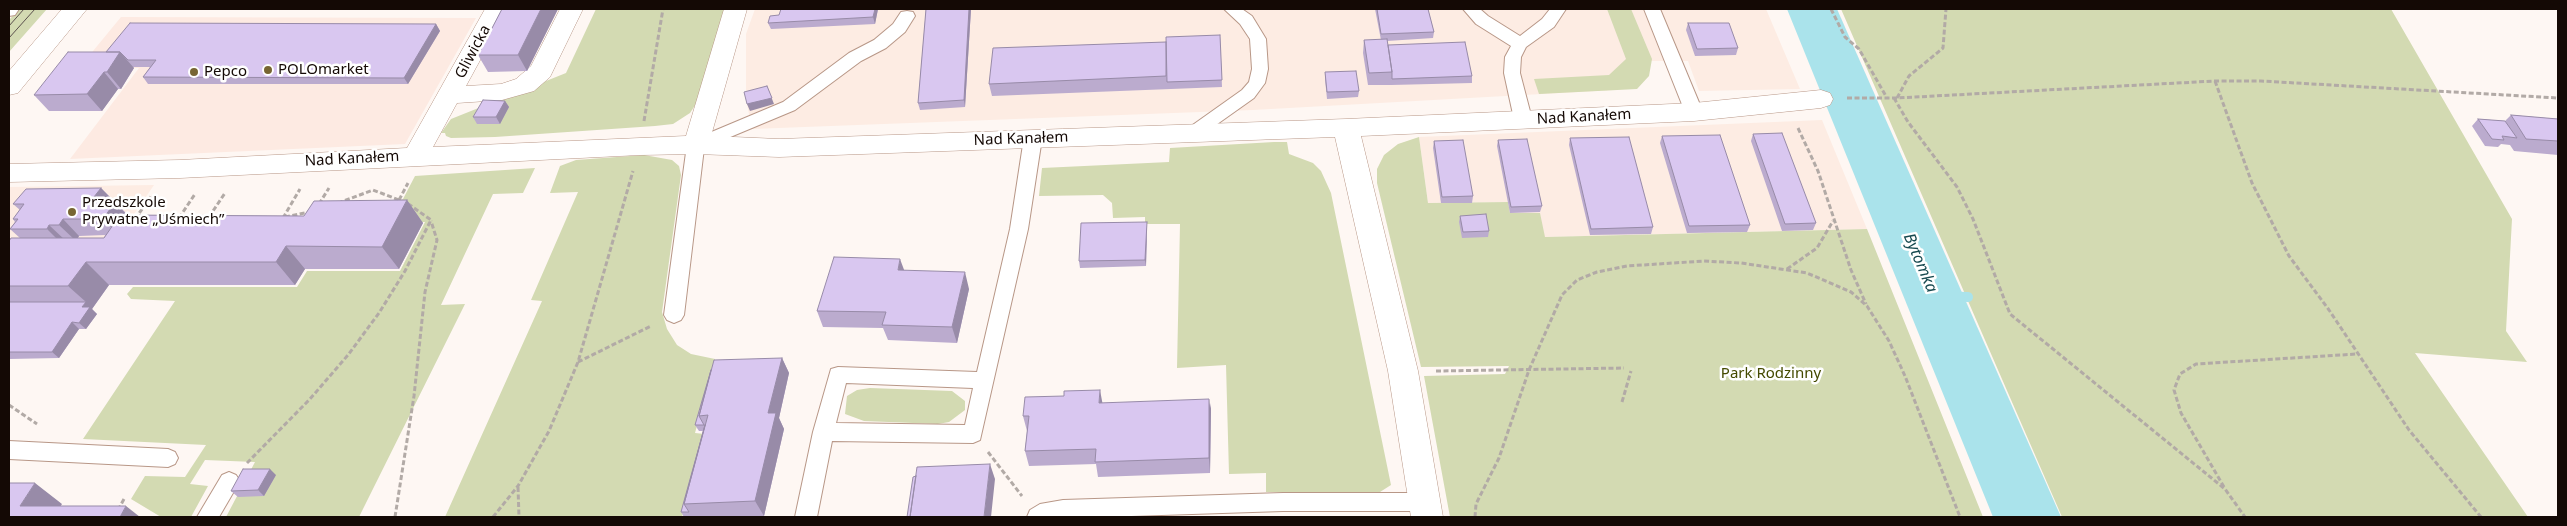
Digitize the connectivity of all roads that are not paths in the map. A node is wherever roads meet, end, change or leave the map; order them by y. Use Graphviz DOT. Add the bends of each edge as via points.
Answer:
graph roads {
  1 [pos="75,9"];
  2 [pos="496,9"];
  3 [pos="571,9"];
  4 [pos="735,9"];
  5 [pos="1232,9"];
  6 [pos="1470,9"];
  7 [pos="1558,9"];
  8 [pos="1652,9"];
  9 [pos="907,16"];
  10 [pos="1520,44"];
  11 [pos="9,87"];
  12 [pos="450,95"];
  13 [pos="1821,99"];
  14 [pos="1694,112"];
  15 [pos="1523,120"];
  16 [pos="1346,128"];
  17 [pos="1193,133"];
  18 [pos="1033,138"];
  19 [pos="696,144"];
  20 [pos="413,167"];
  21 [pos="9,172"];
  22 [pos="674,315"];
  23 [pos="985,380"];
  24 [pos="823,432"];
  25 [pos="9,450"];
  26 [pos="168,458"];
  27 [pos="229,481"];
  28 [pos="1426,509"];
  29 [pos="1283,510"];
  30 [pos="208,517"];
  31 [pos="806,517"];
  32 [pos="1038,517"];
  1 -- 11 [label="street"];
  2 -- 12 [label="street, Gliwicka"];
  3 -- 12 [label="street, Gliwicka" via="541,71 525,85 502,92"];
  4 -- 19 [label="street"];
  5 -- 17 [label="lane" via="1246,20 1258,40 1260,69 1257,83 1248,94"];
  6 -- 10 [label="lane"];
  7 -- 10 [label="lane" via="1548,23"];
  8 -- 14 [label="lane"];
  9 -- 19 [label="lane" via="900,28 880,44 855,57 789,106"];
  10 -- 15 [label="lane" via="1513,57 1512,72"];
  12 -- 20 [label="street, Gliwicka"];
  13 -- 14 [label="street, Nad Kanałem"];
  14 -- 15 [label="street, Nad Kanałem"];
  15 -- 16 [label="street, Nad Kanałem"];
  16 -- 17 [label="street, Nad Kanałem"];
  16 -- 28 [label="street" via="1403,372"];
  17 -- 18 [label="street, Nad Kanałem"];
  18 -- 19 [label="street, Nad Kanałem" via="779,148"];
  18 -- 23 [label="lane" via="1019,230"];
  19 -- 20 [label="street, Nad Kanałem" via="640,146"];
  19 -- 22 [label="lane"];
  20 -- 21 [label="street, Nad Kanałem"];
  23 -- 24 [label="lane" via="838,376"];
  23 -- 24 [label="lane" via="973,434"];
  24 -- 31 [label="lane"];
  25 -- 26 [label="lane"];
  27 -- 30 [label="lane"];
  28 -- 29 [label="lane"];
  29 -- 32 [label="lane" via="1063,509 1048,510"];
}
